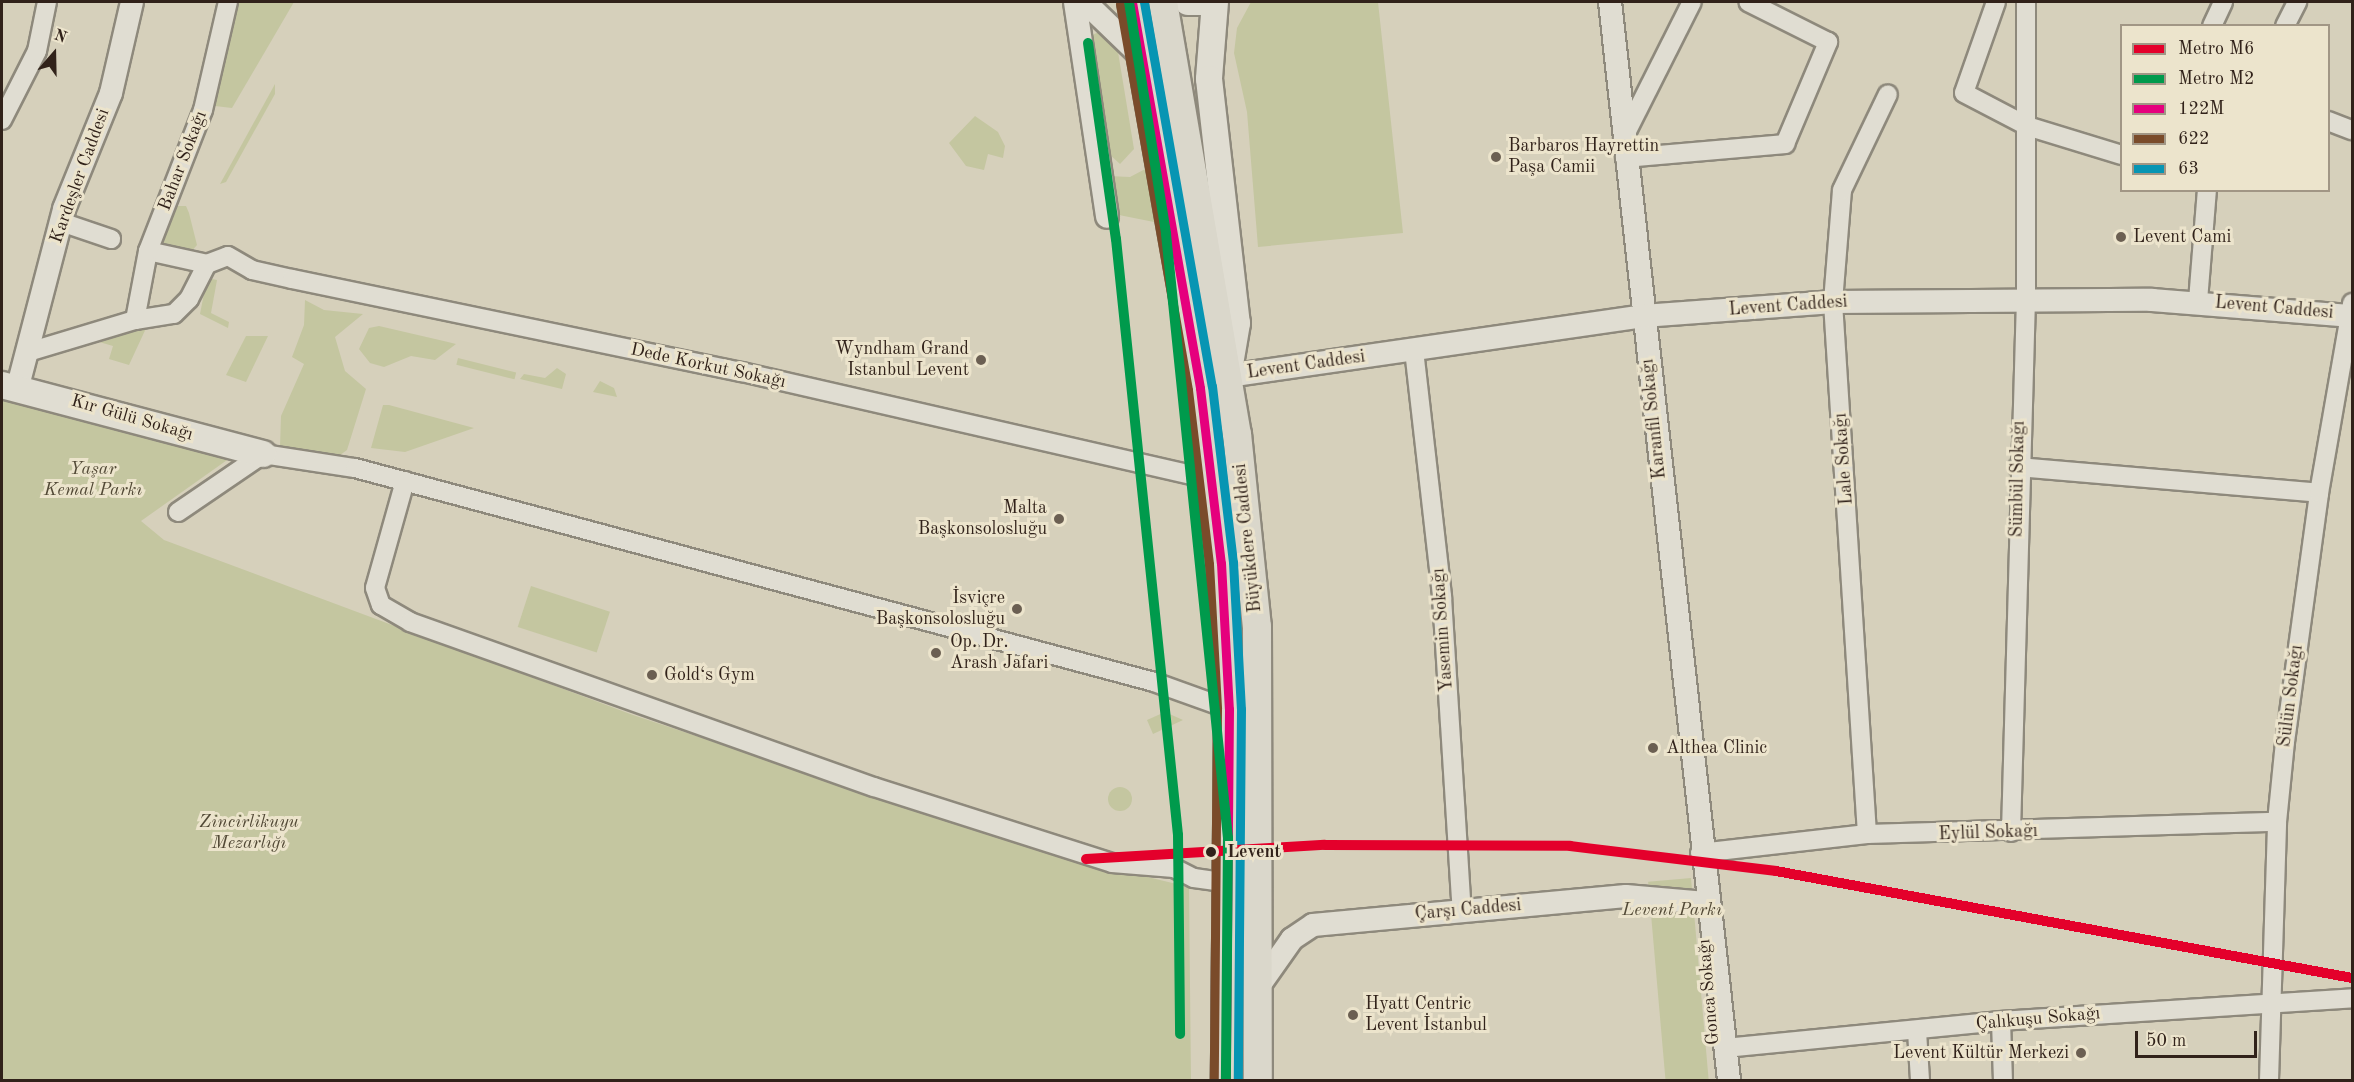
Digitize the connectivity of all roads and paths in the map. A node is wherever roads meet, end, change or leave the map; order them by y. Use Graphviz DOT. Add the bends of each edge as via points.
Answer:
graph roads {
  1 [pos="47,2"];
  2 [pos="132,2"];
  3 [pos="228,2"];
  4 [pos="1075,2"];
  5 [pos="1085,2"];
  6 [pos="1132,2"];
  7 [pos="1164,2"];
  8 [pos="1188,2"];
  9 [pos="1206,2"];
  10 [pos="1215,2"];
  11 [pos="1610,2"];
  12 [pos="1692,2"];
  13 [pos="1748,2"];
  14 [pos="1996,2"];
  15 [pos="2026,2"];
  16 [pos="2223,2"];
  17 [pos="2297,2"];
  18 [pos="2213,24"];
  19 [pos="2286,24"];
  20 [pos="1142,57"];
  21 [pos="1888,94"];
  22 [pos="2,120"];
  23 [pos="2330,122"];
  24 [pos="2027,126"];
  25 [pos="2352,130"];
  26 [pos="1624,148"];
  27 [pos="2120,155"];
  28 [pos="2207,192"];
  29 [pos="1107,217"];
  30 [pos="61,222"];
  31 [pos="111,239"];
  32 [pos="148,250"];
  33 [pos="207,264"];
  34 [pos="2026,297"];
  35 [pos="2198,301"];
  36 [pos="1833,302"];
  37 [pos="2351,311"];
  38 [pos="1643,316"];
  39 [pos="135,320"];
  40 [pos="1414,350"];
  41 [pos="25,353"];
  42 [pos="1228,376"];
  43 [pos="10,385"];
  44 [pos="263,454"];
  45 [pos="2018,467"];
  46 [pos="1212,480"];
  47 [pos="405,482"];
  48 [pos="2319,493"];
  49 [pos="178,512"];
  50 [pos="1229,709"];
  51 [pos="2277,822"];
  52 [pos="2011,832"];
  53 [pos="1867,834"];
  54 [pos="1700,853"];
  55 [pos="1229,883"];
  56 [pos="1706,903"];
  57 [pos="1462,911"];
  58 [pos="1259,986"];
  59 [pos="2352,999"];
  60 [pos="2271,1001"];
  61 [pos="2001,1021"];
  62 [pos="1917,1031"];
  63 [pos="1719,1049"];
  64 [pos="1226,1080"];
  65 [pos="1258,1080"];
  66 [pos="1717,1080"];
  67 [pos="1729,1080"];
  68 [pos="1920,1080"];
  69 [pos="2003,1080"];
  70 [pos="2269,1080"];
  1 -- 22 [label="street" via="37,51"];
  2 -- 30 [label="street, Kardeşler Caddesi" via="111,93"];
  3 -- 32 [label="street, Bahar Sokağı" via="203,110"];
  4 -- 29 [label="street"];
  5 -- 20 [label="street"];
  6 -- 20 [label="main road, Büyükdere Caddesi"];
  7 -- 42 [label="main road, Büyükdere Caddesi"];
  8 -- 9 [label="main road"];
  10 -- 42 [label="main road" via="1209,79 1237,323"];
  11 -- 26 [label="street, Karanfil Sokağı"];
  12 -- 26 [label="street"];
  13 -- 26 [label="street" via="1828,42 1785,144"];
  14 -- 24 [label="street" via="1964,93"];
  15 -- 24 [label="street, Sümbül Sokağı"];
  16 -- 18 [label="street"];
  17 -- 19 [label="street"];
  20 -- 46 [label="main road, Büyükdere Caddesi"];
  21 -- 36 [label="street, Lale Sokağı" via="1842,190"];
  23 -- 25 [label="street"];
  24 -- 27 [label="street"];
  24 -- 34 [label="street, Sümbül Sokağı"];
  26 -- 38 [label="street, Karanfil Sokağı"];
  28 -- 35 [label="street"];
  30 -- 31 [label="street"];
  30 -- 41 [label="street, Kardeşler Caddesi"];
  32 -- 33 [label="street, Dede Korkut Sokağı"];
  32 -- 39 [label="street, Bahar Sokağı"];
  33 -- 39 [label="street" via="189,299 174,314"];
  33 -- 46 [label="street, Dede Korkut Sokağı" via="228,256 252,270 282,277 742,372"];
  34 -- 35 [label="street, Levent Caddesi"];
  34 -- 36 [label="street, Levent Caddesi"];
  34 -- 45 [label="street, Sümbül Sokağı"];
  35 -- 37 [label="street, Levent Caddesi"];
  36 -- 38 [label="street, Levent Caddesi"];
  36 -- 53 [label="street, Lale Sokağı"];
  37 -- 48 [label="street, Sülün Sokağı"];
  38 -- 40 [label="street, Levent Caddesi"];
  38 -- 54 [label="street, Karanfil Sokağı"];
  39 -- 41 [label="street"];
  40 -- 42 [label="street, Levent Caddesi"];
  40 -- 57 [label="street, Yasemin Sokağı" via="1442,597"];
  41 -- 43 [label="street, Kardeşler Caddesi"];
  42 -- 58 [label="main road, Büyükdere Caddesi" via="1257,627"];
  43 -- 44 [label="main road, Kır Gülü Sokağı"];
  44 -- 47 [label="street"];
  44 -- 49 [label="street"];
  45 -- 48 [label="street"];
  45 -- 52 [label="street, Sümbül Sokağı"];
  46 -- 50 [label="main road, Büyükdere Caddesi"];
  47 -- 50 [label="street" via="1154,682"];
  47 -- 55 [label="street" via="375,588 381,605 410,622 873,787 1101,859 1174,868 1194,878"];
  48 -- 51 [label="street, Sülün Sokağı"];
  50 -- 55 [label="main road, Büyükdere Caddesi"];
  51 -- 52 [label="street, Eylül Sokağı"];
  51 -- 60 [label="street, Sülün Sokağı"];
  52 -- 53 [label="street, Eylül Sokağı"];
  53 -- 54 [label="street, Eylül Sokağı"];
  54 -- 56 [label="street, Karanfil Sokağı"];
  55 -- 64 [label="main road, Büyükdere Caddesi"];
  56 -- 57 [label="street, Çarşı Caddesi" via="1626,896"];
  56 -- 63 [label="street, Gonca Sokağı"];
  57 -- 58 [label="street, Çarşı Caddesi" via="1313,925 1292,939"];
  58 -- 65 [label="main road, Büyükdere Caddesi"];
  59 -- 60 [label="street, Çalıkuşu Sokağı"];
  60 -- 61 [label="street, Çalıkuşu Sokağı"];
  60 -- 70 [label="street, Sülün Sokağı"];
  61 -- 62 [label="street, Çalıkuşu Sokağı"];
  61 -- 69 [label="street"];
  62 -- 63 [label="street, Çalıkuşu Sokağı"];
  62 -- 68 [label="street"];
  63 -- 66 [label="street, Gonca Sokağı"];
  63 -- 67 [label="street, Gonca Sokağı"];
}
